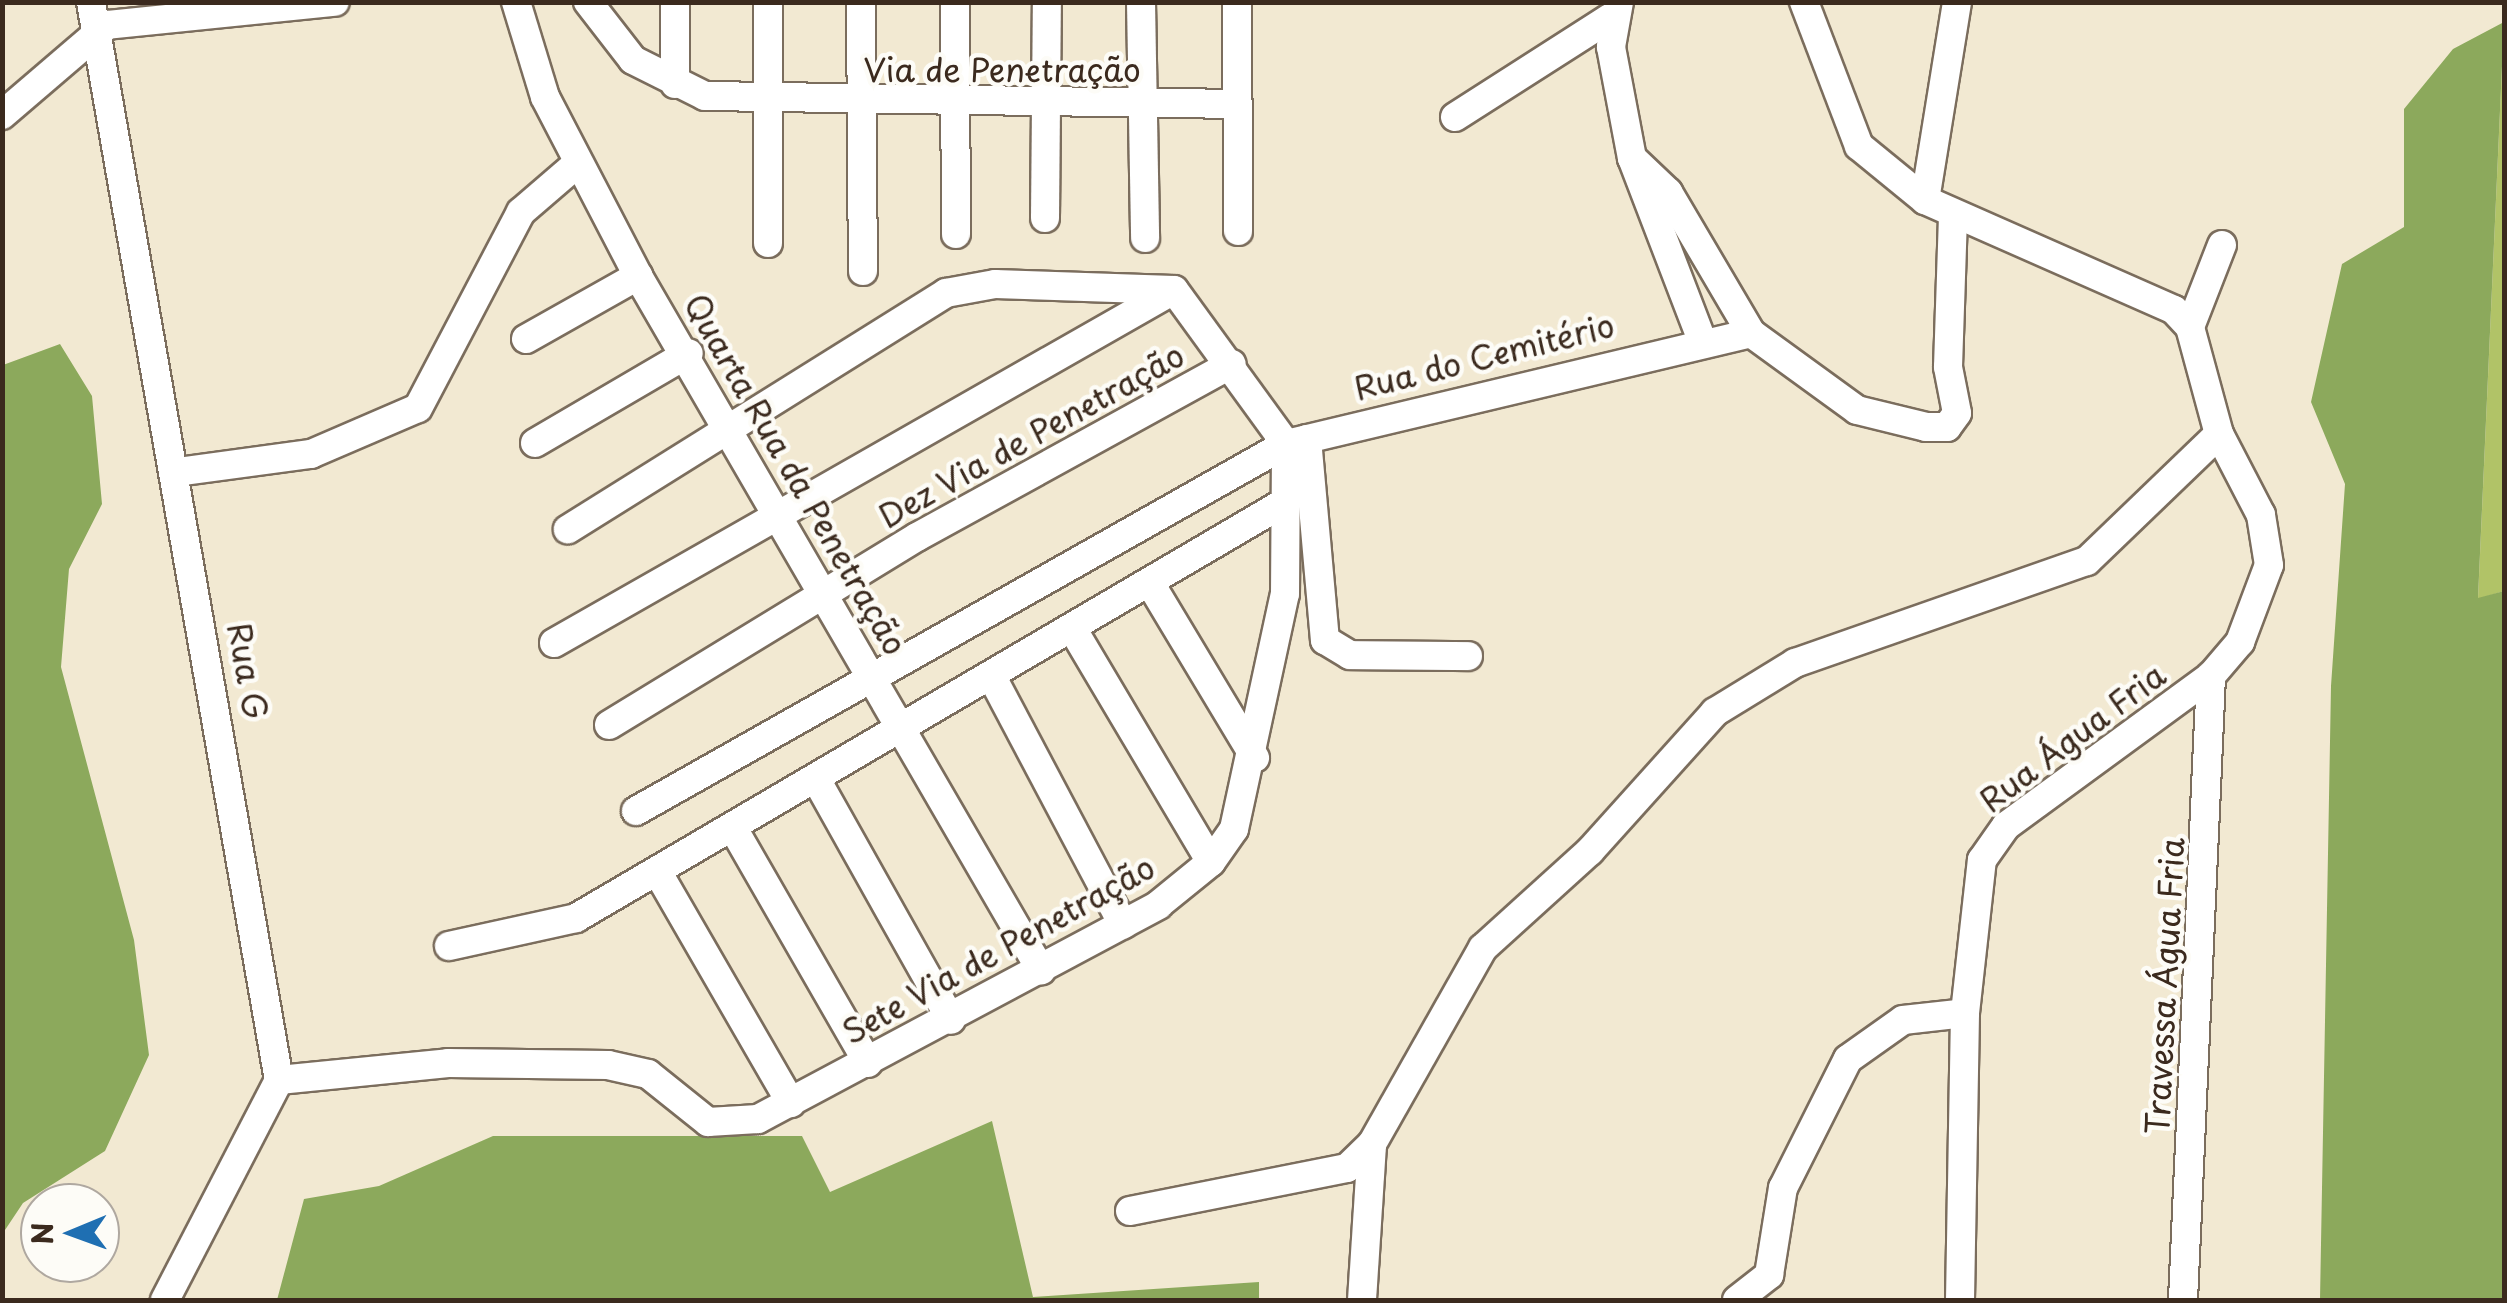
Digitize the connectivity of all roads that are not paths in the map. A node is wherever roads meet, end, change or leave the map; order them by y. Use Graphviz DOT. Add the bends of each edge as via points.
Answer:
graph roads {
  1 [pos="336,2"];
  2 [pos="516,2"];
  3 [pos="588,2"];
  4 [pos="675,2"];
  5 [pos="768,2"];
  6 [pos="861,2"];
  7 [pos="955,2"];
  8 [pos="1048,2"];
  9 [pos="1142,2"];
  10 [pos="1236,2"];
  11 [pos="1804,2"];
  12 [pos="1957,2"];
  13 [pos="278,4"];
  14 [pos="1614,10"];
  15 [pos="94,16"];
  16 [pos="675,84"];
  17 [pos="768,103"];
  18 [pos="860,104"];
  19 [pos="957,104"];
  20 [pos="1236,104"];
  21 [pos="1143,105"];
  22 [pos="1047,106"];
  23 [pos="2,115"];
  24 [pos="1454,118"];
  25 [pos="1632,158"];
  26 [pos="578,163"];
  27 [pos="1924,200"];
  28 [pos="1953,216"];
  29 [pos="1046,218"];
  30 [pos="1238,232"];
  31 [pos="956,234"];
  32 [pos="1144,238"];
  33 [pos="768,243"];
  34 [pos="2222,245"];
  35 [pos="863,271"];
  36 [pos="638,276"];
  37 [pos="1174,290"];
  38 [pos="2190,326"];
  39 [pos="1751,333"];
  40 [pos="1701,338"];
  41 [pos="526,340"];
  42 [pos="690,353"];
  43 [pos="1232,364"];
  44 [pos="734,429"];
  45 [pos="2219,434"];
  46 [pos="1296,441"];
  47 [pos="535,444"];
  48 [pos="176,472"];
  49 [pos="1285,502"];
  50 [pos="779,511"];
  51 [pos="568,529"];
  52 [pos="1150,584"];
  53 [pos="826,590"];
  54 [pos="1072,628"];
  55 [pos="554,643"];
  56 [pos="1468,656"];
  57 [pos="872,674"];
  58 [pos="2211,676"];
  59 [pos="992,677"];
  60 [pos="609,725"];
  61 [pos="906,728"];
  62 [pos="1255,758"];
  63 [pos="816,779"];
  64 [pos="636,810"];
  65 [pos="733,828"];
  66 [pos="1211,862"];
  67 [pos="657,871"];
  68 [pos="1123,924"];
  69 [pos="449,946"];
  70 [pos="1041,970"];
  71 [pos="1965,1013"];
  72 [pos="951,1020"];
  73 [pos="868,1063"];
  74 [pos="279,1080"];
  75 [pos="791,1104"];
  76 [pos="1372,1144"];
  77 [pos="1130,1211"];
  78 [pos="1775,1288"];
  79 [pos="165,1300"];
  80 [pos="1362,1300"];
  81 [pos="1737,1300"];
  82 [pos="1960,1300"];
  83 [pos="2183,1300"];
  1 -- 13 [label="street"];
  2 -- 26 [label="street, Quarta Rua da Penetração" via="545,97"];
  3 -- 16 [label="street, Via de Penetração" via="633,60"];
  4 -- 16 [label="street"];
  5 -- 17 [label="street"];
  6 -- 18 [label="street"];
  7 -- 19 [label="street"];
  8 -- 22 [label="street"];
  9 -- 21 [label="street"];
  10 -- 20 [label="street"];
  11 -- 27 [label="street" via="1821,66 1859,146"];
  12 -- 27 [label="street"];
  13 -- 15 [label="street"];
  14 -- 24 [label="street"];
  14 -- 25 [label="street"];
  15 -- 23 [label="street"];
  15 -- 48 [label="street, Rua G"];
  16 -- 17 [label="street, Via de Penetração"];
  17 -- 18 [label="street, Via de Penetração"];
  17 -- 33 [label="street"];
  18 -- 19 [label="street, Via de Penetração"];
  18 -- 35 [label="street"];
  19 -- 22 [label="street, Via de Penetração"];
  19 -- 31 [label="street"];
  20 -- 21 [label="street, Via de Penetração"];
  20 -- 30 [label="street"];
  21 -- 22 [label="street, Via de Penetração"];
  21 -- 32 [label="street"];
  22 -- 29 [label="street"];
  25 -- 39 [label="street" via="1660,181"];
  25 -- 40 [label="street"];
  26 -- 36 [label="street, Quarta Rua da Penetração"];
  26 -- 48 [label="street" via="521,212 418,408 312,454"];
  27 -- 28 [label="street"];
  28 -- 38 [label="street" via="2174,310"];
  28 -- 39 [label="street" via="1948,367 1957,413 1939,428 1856,410"];
  34 -- 38 [label="street"];
  36 -- 41 [label="street"];
  36 -- 42 [label="street, Quarta Rua da Penetração"];
  37 -- 43 [label="street"];
  37 -- 44 [label="street" via="962,287"];
  37 -- 50 [label="street"];
  38 -- 45 [label="street, Rua Água Fria"];
  39 -- 40 [label="street, Rua do Cemitério"];
  40 -- 46 [label="street, Rua do Cemitério"];
  42 -- 44 [label="street, Quarta Rua da Penetração"];
  42 -- 47 [label="street"];
  43 -- 46 [label="street"];
  43 -- 53 [label="street, Dez Via de Penetração"];
  44 -- 50 [label="street, Quarta Rua da Penetração"];
  44 -- 51 [label="street"];
  45 -- 58 [label="street, Rua Água Fria" via="2261,515 2270,565 2240,642"];
  45 -- 76 [label="street" via="2087,561 1794,664 1715,712 1590,851 1471,963"];
  46 -- 49 [label="street, Sete Via de Penetração"];
  46 -- 56 [label="street" via="1326,640 1350,655"];
  46 -- 57 [label="street, Rua do Cemitério"];
  48 -- 74 [label="street, Rua G"];
  49 -- 52 [label="street"];
  49 -- 62 [label="street, Sete Via de Penetração" via="1284,594"];
  50 -- 53 [label="street, Quarta Rua da Penetração"];
  50 -- 55 [label="street"];
  52 -- 54 [label="street"];
  52 -- 62 [label="street"];
  53 -- 57 [label="street, Quarta Rua da Penetração"];
  53 -- 60 [label="street, Dez Via de Penetração"];
  54 -- 59 [label="street"];
  54 -- 66 [label="street"];
  57 -- 61 [label="street, Quarta Rua da Penetração"];
  57 -- 64 [label="street, Rua do Cemitério"];
  58 -- 71 [label="street, Rua Água Fria" via="1992,841"];
  58 -- 83 [label="street, Travessa Água Fria"];
  59 -- 61 [label="street"];
  59 -- 68 [label="street"];
  61 -- 63 [label="street"];
  61 -- 70 [label="street, Quarta Rua da Penetração"];
  62 -- 66 [label="street, Sete Via de Penetração" via="1234,829"];
  63 -- 65 [label="street"];
  63 -- 72 [label="street"];
  65 -- 67 [label="street"];
  65 -- 73 [label="street"];
  66 -- 68 [label="street, Sete Via de Penetração"];
  67 -- 69 [label="street" via="562,925"];
  67 -- 75 [label="street"];
  68 -- 70 [label="street, Sete Via de Penetração"];
  70 -- 72 [label="street, Sete Via de Penetração"];
  71 -- 78 [label="street" via="1902,1020 1848,1060 1783,1188"];
  71 -- 82 [label="street, Rua Água Fria"];
  72 -- 73 [label="street, Sete Via de Penetração"];
  73 -- 75 [label="street, Sete Via de Penetração"];
  74 -- 75 [label="street, Sete Via de Penetração" via="415,1064 608,1065 648,1074 708,1122 758,1119"];
  74 -- 79 [label="street"];
  76 -- 77 [label="street" via="1334,1174"];
  76 -- 80 [label="street"];
  78 -- 81 [label="street"];
}
